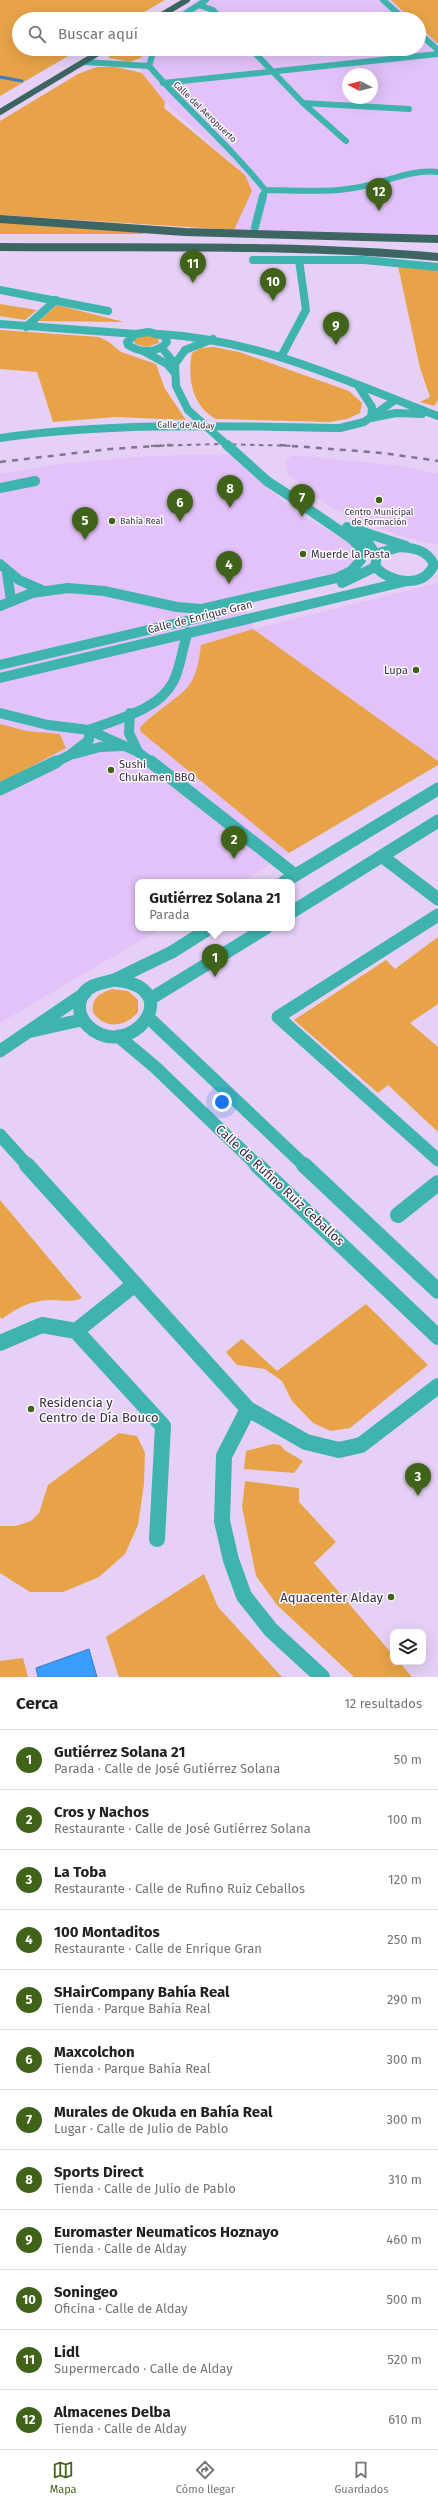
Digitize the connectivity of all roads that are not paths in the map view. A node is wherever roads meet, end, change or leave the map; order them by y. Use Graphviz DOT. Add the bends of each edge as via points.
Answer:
graph roads {
  1 [pos="187,0"];
  2 [pos="206,0"];
  3 [pos="383,0"];
  4 [pos="199,5"];
  5 [pos="167,12"];
  6 [pos="188,12"];
  7 [pos="215,12"];
  8 [pos="396,12"];
  9 [pos="426,39"];
  10 [pos="438,50"];
  11 [pos="438,54"];
  12 [pos="426,55"];
  13 [pos="94,56"];
  14 [pos="152,56"];
  15 [pos="257,56"];
  16 [pos="420,56"];
  17 [pos="85,62"];
  18 [pos="149,66"];
  19 [pos="272,72"];
  20 [pos="163,83"];
  21 [pos="303,103"];
  22 [pos="409,109"];
  23 [pos="0,112"];
  24 [pos="346,141"];
  25 [pos="438,172"];
  26 [pos="265,190"];
  27 [pos="0,219"];
  28 [pos="255,227"];
  29 [pos="367,237"];
  30 [pos="31,238"];
  31 [pos="146,238"];
  32 [pos="0,239"];
  33 [pos="438,239"];
  34 [pos="438,245"];
  35 [pos="0,247"];
  36 [pos="252,248"];
  37 [pos="0,254"];
  38 [pos="438,257"];
  39 [pos="253,260"];
  40 [pos="299,260"];
  41 [pos="438,267"];
  42 [pos="0,290"];
  43 [pos="56,300"];
  44 [pos="108,311"];
  45 [pos="0,324"];
  46 [pos="26,327"];
  47 [pos="91,330"];
  48 [pos="136,334"];
  49 [pos="160,334"];
  50 [pos="214,339"];
  51 [pos="127,342"];
  52 [pos="165,345"];
  53 [pos="143,351"];
  54 [pos="281,357"];
  55 [pos="176,364"];
  56 [pos="176,374"];
  57 [pos="359,387"];
  58 [pos="395,400"];
  59 [pos="435,415"];
  60 [pos="371,418"];
  61 [pos="0,438"];
  62 [pos="35,481"];
  63 [pos="0,488"];
  64 [pos="292,498"];
  65 [pos="346,526"];
  66 [pos="410,548"];
  67 [pos="423,552"];
  68 [pos="438,555"];
  69 [pos="377,556"];
  70 [pos="0,564"];
  71 [pos="376,567"];
  72 [pos="7,573"];
  73 [pos="438,575"];
  74 [pos="422,578"];
  75 [pos="407,581"];
  76 [pos="45,591"];
  77 [pos="11,600"];
  78 [pos="0,606"];
  79 [pos="188,632"];
  80 [pos="0,665"];
  81 [pos="0,678"];
  82 [pos="0,713"];
  83 [pos="130,713"];
  84 [pos="89,730"];
  85 [pos="124,746"];
  86 [pos="138,752"];
  87 [pos="70,755"];
  88 [pos="0,788"];
  89 [pos="438,789"];
  90 [pos="438,821"];
  91 [pos="383,857"];
  92 [pos="295,875"];
  93 [pos="289,879"];
  94 [pos="438,899"];
  95 [pos="295,910"];
  96 [pos="438,915"];
  97 [pos="205,931"];
  98 [pos="261,931"];
  99 [pos="114,980"];
  100 [pos="85,993"];
  101 [pos="150,999"];
  102 [pos="149,1018"];
  103 [pos="81,1020"];
  104 [pos="27,1033"];
  105 [pos="118,1036"];
  106 [pos="0,1051"];
  107 [pos="1,1138"];
  108 [pos="438,1160"];
  109 [pos="438,1183"];
  110 [pos="398,1215"];
  111 [pos="135,1284"];
  112 [pos="438,1291"];
  113 [pos="76,1331"];
  114 [pos="438,1337"];
  115 [pos="0,1343"];
  116 [pos="438,1386"];
  117 [pos="248,1409"];
  118 [pos="157,1539"];
  119 [pos="322,1677"];
  1 -- 5 [label="highway"];
  2 -- 4 [label="street"];
  3 -- 8 [label="street"];
  4 -- 6 [label="street"];
  4 -- 7 [label="street"];
  9 -- 10 [label="street"];
  11 -- 12 [label="street"];
  13 -- 17 [label="highway"];
  14 -- 18 [label="street"];
  15 -- 19 [label="street"];
  16 -- 19 [label="street"];
  17 -- 18 [label="street"];
  17 -- 23 [label="highway"];
  18 -- 20 [label="street, Calle del Aeropuerto"];
  19 -- 20 [label="street"];
  19 -- 21 [label="street"];
  20 -- 26 [label="street, Calle del Aeropuerto" via="196,119 242,161"];
  21 -- 22 [label="street"];
  21 -- 24 [label="street"];
  25 -- 26 [label="street" via="416,170 374,184 344,189"];
  26 -- 28 [label="street"];
  27 -- 29 [label="highway" via="185,232"];
  29 -- 33 [label="highway"];
  29 -- 34 [label="highway"];
  30 -- 32 [label="highway"];
  31 -- 34 [label="highway" via="313,240"];
  35 -- 36 [label="highway"];
  36 -- 37 [label="highway" via="221,251"];
  36 -- 38 [label="highway" via="382,252"];
  39 -- 40 [label="street"];
  40 -- 41 [label="street" via="364,260"];
  40 -- 54 [label="street" via="306,310"];
  42 -- 43 [label="street"];
  43 -- 44 [label="street"];
  43 -- 46 [label="street"];
  45 -- 46 [label="street"];
  46 -- 47 [label="street"];
  47 -- 48 [label="street"];
  47 -- 51 [label="street"];
  48 -- 49 [label="street, Calle de Alday"];
  48 -- 51 [label="street"];
  49 -- 50 [label="street, Calle de Alday"];
  49 -- 52 [label="street" via="167,339"];
  50 -- 52 [label="street, Calle de Alday"];
  50 -- 54 [label="street, Calle de Alday"];
  50 -- 55 [label="street" via="185,350 177,358"];
  51 -- 53 [label="street" via="132,348"];
  52 -- 53 [label="street, Calle de Alday"];
  52 -- 55 [label="street"];
  53 -- 56 [label="street" via="167,364"];
  54 -- 57 [label="street, Calle de Alday"];
  55 -- 56 [label="street"];
  56 -- 64 [label="street, bridge" via="179,394 188,410 267,481"];
  57 -- 58 [label="street, Calle de Alday"];
  57 -- 60 [label="street" via="372,407"];
  58 -- 59 [label="street, Calle de Alday"];
  58 -- 60 [label="street, Calle de Alday"];
  59 -- 60 [label="street, Calle de Alday" via="396,413"];
  60 -- 61 [label="street, Calle de Alday" via="340,428 133,424 59,429"];
  62 -- 63 [label="street"];
  64 -- 65 [label="street"];
  64 -- 76 [label="street, Calle de Enrique Gran" via="352,539 360,548 361,560 351,571 337,578 201,609 186,610 96,589"];
  65 -- 66 [label="street"];
  65 -- 69 [label="street" via="367,542"];
  66 -- 67 [label="street"];
  66 -- 69 [label="street" via="390,549"];
  67 -- 68 [label="street"];
  67 -- 74 [label="street" via="433,560 434,565 429,575"];
  69 -- 71 [label="street"];
  70 -- 72 [label="street"];
  71 -- 75 [label="street" via="387,577"];
  71 -- 80 [label="street, Calle de Enrique Gran" via="337,584"];
  72 -- 76 [label="street" via="27,586"];
  72 -- 77 [label="street"];
  73 -- 74 [label="street, Calle de Enrique Gran"];
  74 -- 75 [label="street, Calle de Enrique Gran"];
  75 -- 79 [label="street, Calle de Enrique Gran"];
  76 -- 77 [label="street"];
  77 -- 78 [label="street"];
  79 -- 81 [label="street, Calle de Enrique Gran"];
  79 -- 83 [label="street" via="179,667 170,688 147,707"];
  82 -- 84 [label="street" via="48,725"];
  83 -- 84 [label="street"];
  83 -- 86 [label="street" via="129,733"];
  84 -- 85 [label="street"];
  84 -- 87 [label="street" via="89,740"];
  85 -- 86 [label="street"];
  85 -- 87 [label="street" via="100,747"];
  86 -- 92 [label="street"];
  87 -- 88 [label="street"];
  89 -- 92 [label="street"];
  90 -- 91 [label="street"];
  91 -- 94 [label="street"];
  91 -- 95 [label="street"];
  92 -- 93 [label="street"];
  96 -- 108 [label="street" via="278,1017"];
  97 -- 99 [label="street" via="172,952"];
  98 -- 101 [label="street"];
  99 -- 100 [label="street" via="98,984"];
  99 -- 101 [label="street" via="135,984 144,990"];
  100 -- 103 [label="street" via="78,1004"];
  100 -- 104 [label="street" via="55,1010"];
  101 -- 102 [label="street" via="152,1005"];
  102 -- 105 [label="street" via="136,1030"];
  102 -- 112 [label="street"];
  103 -- 104 [label="street"];
  103 -- 105 [label="street" via="95,1032"];
  104 -- 106 [label="street"];
  105 -- 114 [label="street, Calle de Rufino Ruiz Ceballos" via="166,1078"];
  107 -- 111 [label="street"];
  109 -- 110 [label="street"];
  111 -- 113 [label="street"];
  111 -- 117 [label="street"];
  113 -- 115 [label="street" via="42,1325"];
  113 -- 118 [label="street" via="163,1426"];
  116 -- 117 [label="street" via="361,1445 339,1450 306,1442"];
  117 -- 119 [label="street" via="224,1456 222,1521 231,1560 248,1602 271,1630"];
}
